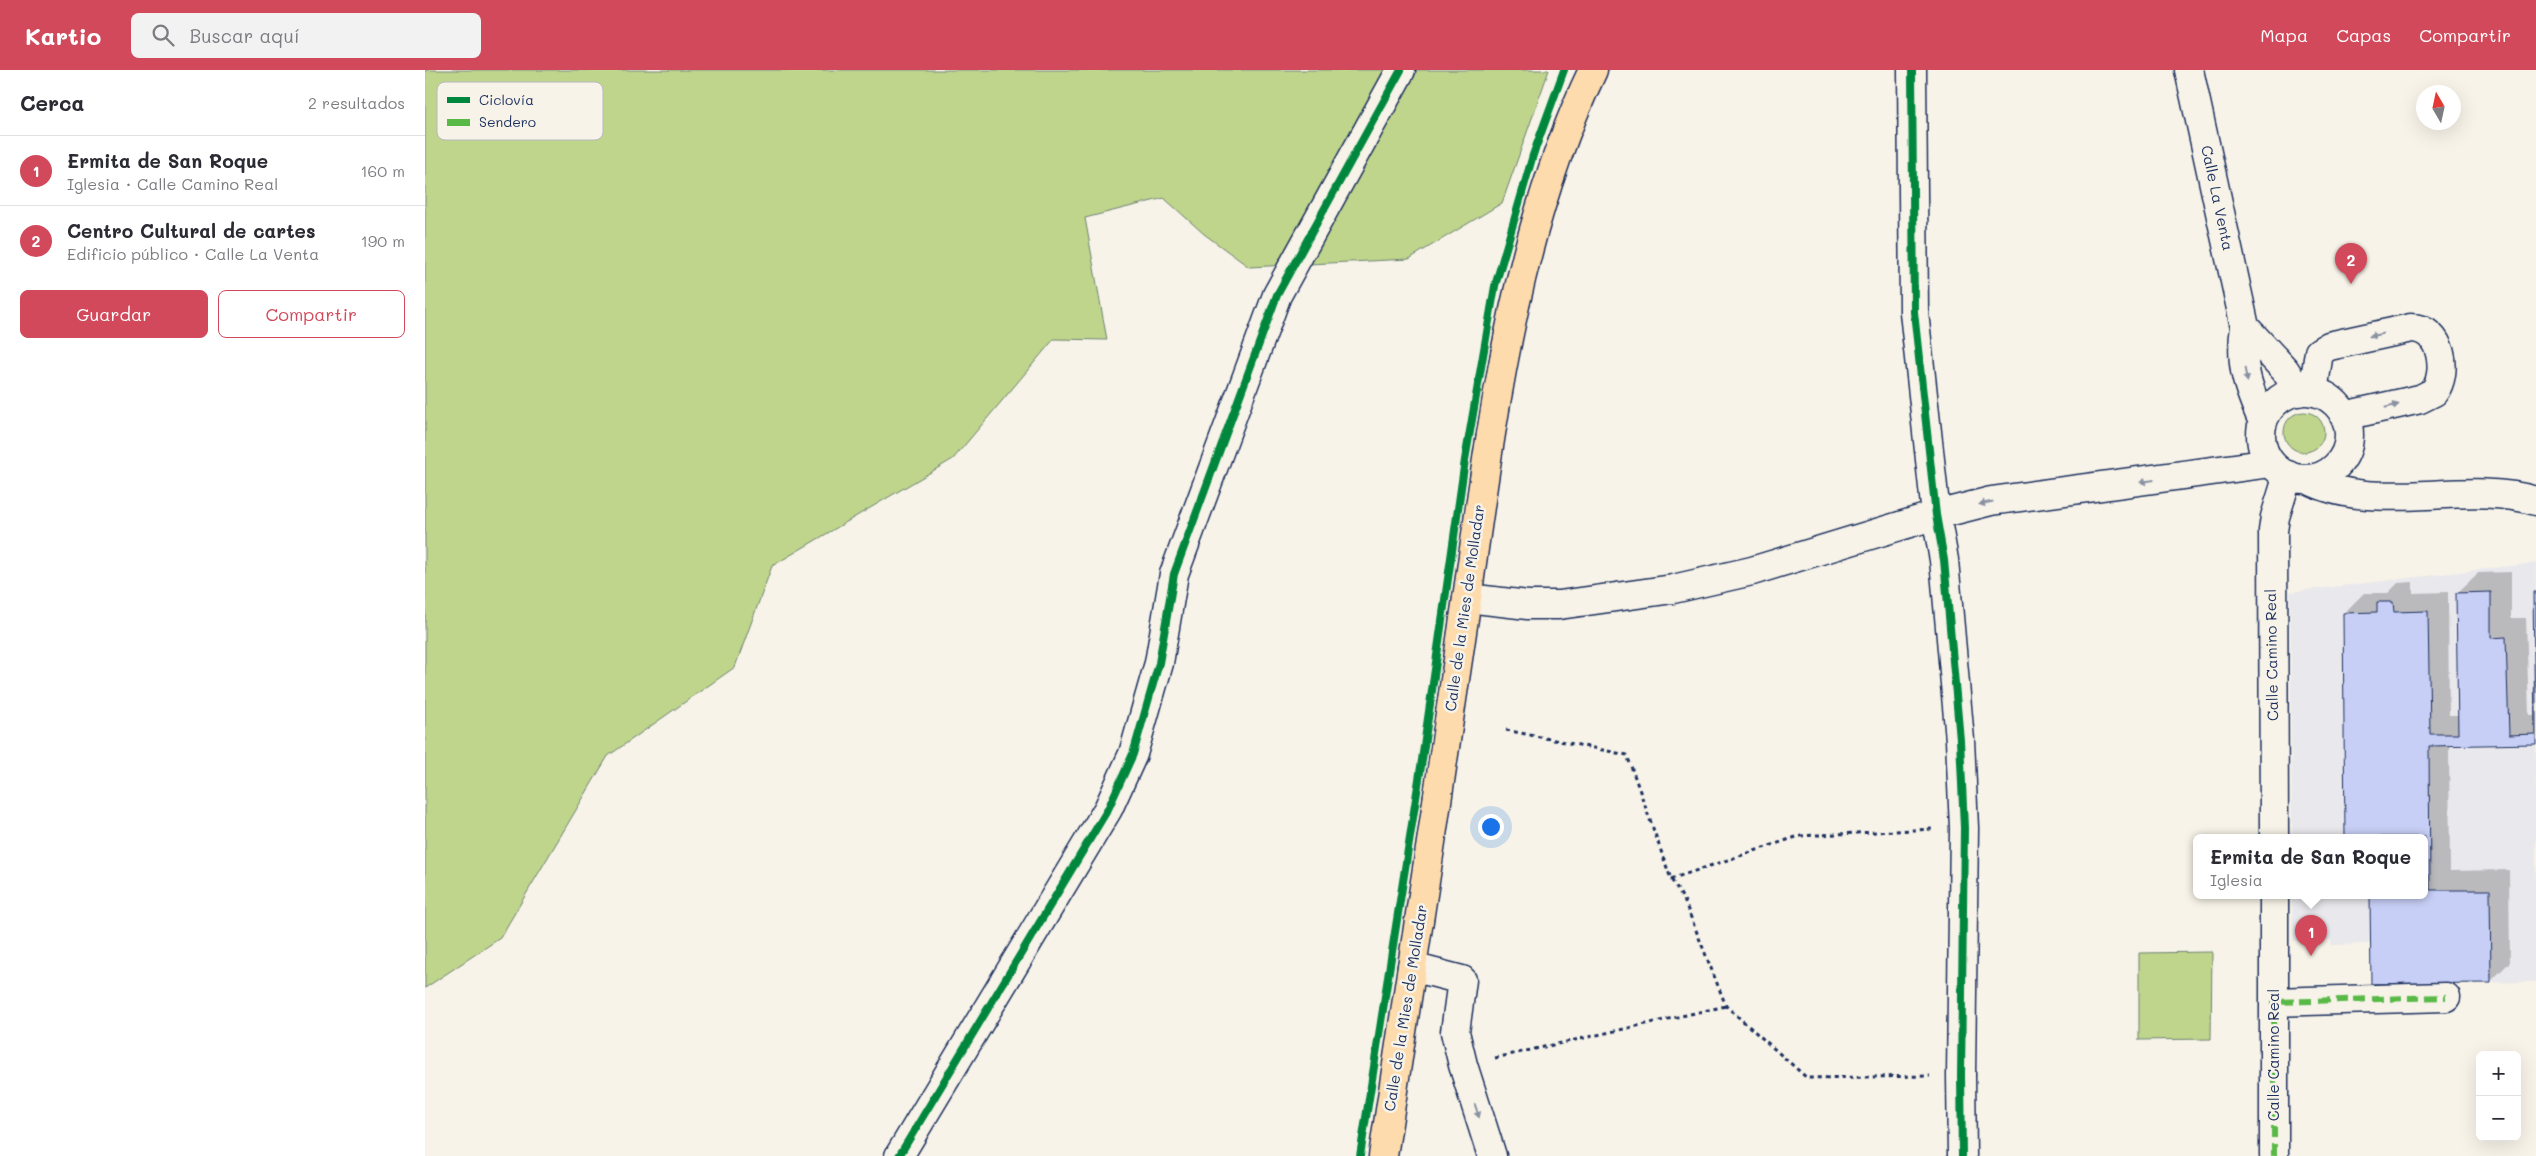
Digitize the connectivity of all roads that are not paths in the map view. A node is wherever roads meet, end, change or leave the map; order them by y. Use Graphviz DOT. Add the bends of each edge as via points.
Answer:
graph roads {
  1 [pos="1401,70"];
  2 [pos="1593,70"];
  3 [pos="1912,70"];
  4 [pos="2189,70"];
  5 [pos="2245,327"];
  6 [pos="2306,392"];
  7 [pos="2344,416"];
  8 [pos="2263,422"];
  9 [pos="2342,458"];
  10 [pos="2289,473"];
  11 [pos="2376,495"];
  12 [pos="2536,501"];
  13 [pos="1936,515"];
  14 [pos="1467,598"];
  15 [pos="2274,834"];
  16 [pos="2274,899"];
  17 [pos="1412,967"];
  18 [pos="2446,997"];
  19 [pos="2274,1002"];
  20 [pos="899,1156"];
  21 [pos="1383,1156"];
  22 [pos="1492,1156"];
  23 [pos="1962,1156"];
  24 [pos="2274,1156"];
  1 -- 20 [label="street" via="1277,295 1173,574 1159,663 1133,754 1108,809"];
  2 -- 14 [label="highway, Calle de la Mies de Molladar" via="1559,152 1525,267 1500,376"];
  3 -- 13 [label="street" via="1914,312"];
  4 -- 5 [label="street, Calle La Venta"];
  5 -- 6 [label="street"];
  5 -- 8 [label="street, Calle La Venta, one-way" via="2241,351 2251,395"];
  6 -- 7 [label="street" via="2329,398"];
  7 -- 6 [label="street, one-way" via="2420,399 2434,392 2442,370 2442,358 2436,343 2420,329 2411,328 2329,346 2319,352"];
  6 -- 8 [label="street" via="2281,398"];
  7 -- 9 [label="street" via="2349,437"];
  8 -- 10 [label="street" via="2261,439"];
  9 -- 10 [label="street" via="2331,470"];
  9 -- 11 [label="street"];
  10 -- 11 [label="street" via="2324,488"];
  10 -- 13 [label="street, one-way" via="2195,475 1991,501"];
  10 -- 15 [label="street, Calle Camino Real" via="2273,531"];
  11 -- 12 [label="street" via="2496,494"];
  13 -- 14 [label="street" via="1752,570 1673,589 1559,605"];
  13 -- 23 [label="street" via="1945,569 1964,828"];
  14 -- 17 [label="highway, Calle de la Mies de Molladar"];
  16 -- 19 [label="street, Calle Camino Real"];
  17 -- 21 [label="highway, Calle de la Mies de Molladar"];
  17 -- 22 [label="street, one-way" via="1462,980 1455,1032"];
  18 -- 19 [label="street"];
  19 -- 24 [label="street, Calle Camino Real"];
}
